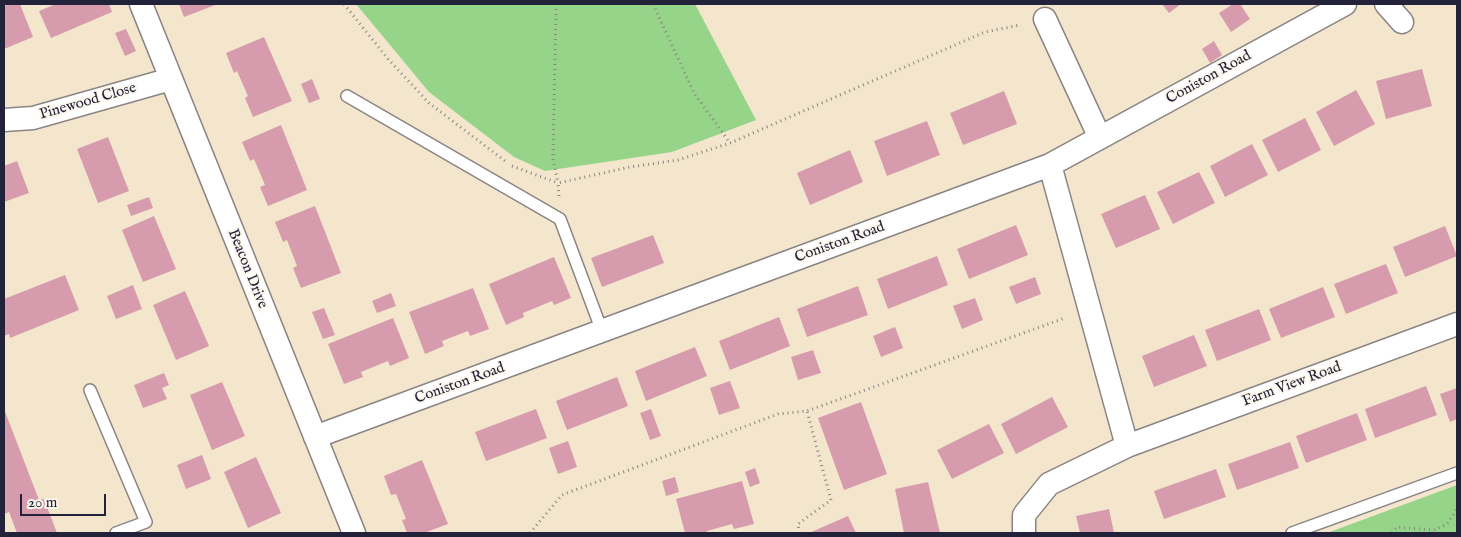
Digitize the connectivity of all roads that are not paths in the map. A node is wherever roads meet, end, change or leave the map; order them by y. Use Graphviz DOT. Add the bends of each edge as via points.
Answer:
graph roads {
  1 [pos="141,4"];
  2 [pos="1345,4"];
  3 [pos="1386,4"];
  4 [pos="1045,20"];
  5 [pos="1402,22"];
  6 [pos="171,79"];
  7 [pos="347,96"];
  8 [pos="4,120"];
  9 [pos="1100,138"];
  10 [pos="1050,165"];
  11 [pos="1457,324"];
  12 [pos="602,331"];
  13 [pos="90,390"];
  14 [pos="315,438"];
  15 [pos="1127,446"];
  16 [pos="1457,473"];
  17 [pos="116,533"];
  18 [pos="354,533"];
  19 [pos="1024,533"];
  20 [pos="1292,533"];
  1 -- 6 [label="street, Beacon Drive"];
  2 -- 9 [label="street, Coniston Road"];
  3 -- 5 [label="street"];
  4 -- 9 [label="street"];
  6 -- 8 [label="street, Pinewood Close" via="33,118"];
  6 -- 14 [label="street, Beacon Drive"];
  7 -- 12 [label="lane" via="560,219"];
  9 -- 10 [label="street, Coniston Road"];
  10 -- 12 [label="street, Coniston Road"];
  10 -- 15 [label="street"];
  11 -- 15 [label="street, Farm View Road"];
  12 -- 14 [label="street, Coniston Road"];
  13 -- 17 [label="lane" via="146,522"];
  14 -- 18 [label="street, Beacon Drive"];
  15 -- 19 [label="street, Farm View Road" via="1049,484 1024,515"];
  16 -- 20 [label="lane"];
}
